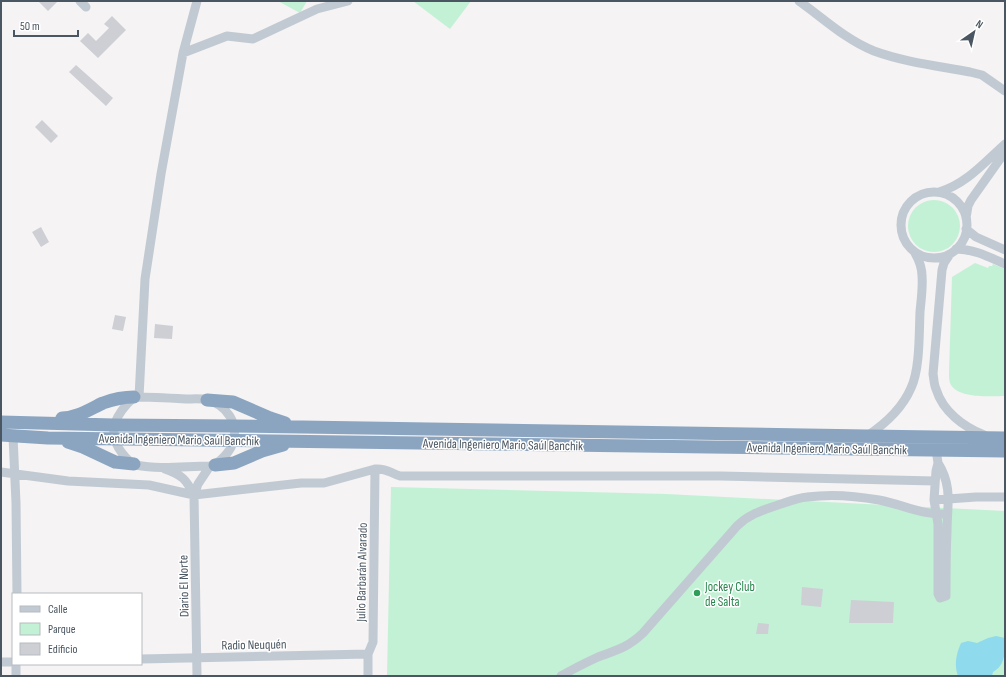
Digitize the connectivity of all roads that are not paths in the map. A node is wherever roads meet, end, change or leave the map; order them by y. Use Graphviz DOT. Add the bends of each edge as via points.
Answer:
graph roads {
  1 [pos="197,1"];
  2 [pos="348,1"];
  3 [pos="799,1"];
  4 [pos="183,53"];
  5 [pos="1005,91"];
  6 [pos="1005,144"];
  7 [pos="1005,152"];
  8 [pos="937,193"];
  9 [pos="966,218"];
  10 [pos="966,229"];
  11 [pos="1005,250"];
  12 [pos="953,251"];
  13 [pos="915,253"];
  14 [pos="1005,264"];
  15 [pos="136,397"];
  16 [pos="207,400"];
  17 [pos="1,422"];
  18 [pos="26,423"];
  19 [pos="234,426"];
  20 [pos="304,428"];
  21 [pos="114,432"];
  22 [pos="7,435"];
  23 [pos="866,436"];
  24 [pos="39,437"];
  25 [pos="989,437"];
  26 [pos="1005,438"];
  27 [pos="234,440"];
  28 [pos="298,441"];
  29 [pos="936,449"];
  30 [pos="1005,451"];
  31 [pos="938,463"];
  32 [pos="134,464"];
  33 [pos="213,465"];
  34 [pos="158,467"];
  35 [pos="375,469"];
  36 [pos="1,472"];
  37 [pos="15,474"];
  38 [pos="935,480"];
  39 [pos="194,495"];
  40 [pos="1005,497"];
  41 [pos="949,499"];
  42 [pos="934,500"];
  43 [pos="936,514"];
  44 [pos="947,514"];
  45 [pos="17,593"];
  46 [pos="368,654"];
  47 [pos="197,658"];
  48 [pos="142,659"];
  49 [pos="1,662"];
  50 [pos="12,662"];
  51 [pos="16,665"];
  52 [pos="16,676"];
  53 [pos="197,676"];
  54 [pos="368,676"];
  55 [pos="561,676"];
  1 -- 4 [label="street"];
  2 -- 4 [label="street" via="317,9 253,39 227,36"];
  3 -- 5 [label="street" via="856,42 873,50 894,57 982,75"];
  4 -- 15 [label="street" via="145,279"];
  6 -- 8 [label="street" via="957,185"];
  7 -- 9 [label="street" via="971,200"];
  8 -- 9 [label="street" via="955,201 962,208"];
  8 -- 13 [label="street" via="926,193 916,197 902,214 902,236"];
  9 -- 10 [label="street"];
  10 -- 11 [label="street" via="976,237"];
  10 -- 12 [label="street" via="963,240"];
  12 -- 13 [label="street" via="942,257 933,258"];
  12 -- 14 [label="street" via="965,249"];
  12 -- 25 [label="street" via="942,270 933,374 936,390 953,416 966,427"];
  13 -- 23 [label="street" via="922,276 917,362 912,387 893,416"];
  15 -- 16 [label="street"];
  15 -- 18 [label="highway" via="115,399 77,416 40,417"];
  15 -- 21 [label="street" via="120,411"];
  16 -- 19 [label="street" via="220,405 231,417"];
  16 -- 20 [label="highway" via="233,402 270,418"];
  17 -- 18 [label="highway, Avenida Ingeniero Mario Saúl Banchik"];
  18 -- 21 [label="highway, Avenida Ingeniero Mario Saúl Banchik"];
  19 -- 20 [label="highway, Avenida Ingeniero Mario Saúl Banchik"];
  19 -- 21 [label="highway, Avenida Ingeniero Mario Saúl Banchik"];
  19 -- 27 [label="street"];
  20 -- 23 [label="highway, Avenida Ingeniero Mario Saúl Banchik"];
  21 -- 24 [label="highway, Avenida Ingeniero Mario Saúl Banchik"];
  21 -- 27 [label="highway, Avenida Ingeniero Mario Saúl Banchik"];
  21 -- 32 [label="street" via="121,451"];
  22 -- 24 [label="highway, Avenida Ingeniero Mario Saúl Banchik"];
  22 -- 37 [label="street"];
  23 -- 25 [label="highway, Avenida Ingeniero Mario Saúl Banchik"];
  24 -- 32 [label="highway" via="74,444 115,462"];
  25 -- 26 [label="highway, Avenida Ingeniero Mario Saúl Banchik"];
  27 -- 28 [label="highway, Avenida Ingeniero Mario Saúl Banchik"];
  27 -- 33 [label="street" via="228,451"];
  28 -- 29 [label="highway, Avenida Ingeniero Mario Saúl Banchik"];
  28 -- 33 [label="highway" via="262,451 234,463"];
  29 -- 30 [label="highway, Avenida Ingeniero Mario Saúl Banchik"];
  29 -- 31 [label="street"];
  31 -- 38 [label="street"];
  31 -- 41 [label="street" via="944,472"];
  32 -- 34 [label="street"];
  33 -- 34 [label="street"];
  33 -- 39 [label="street" via="198,484"];
  34 -- 39 [label="street" via="184,478"];
  35 -- 38 [label="street" via="384,468 400,476 721,476"];
  35 -- 39 [label="street" via="324,483 301,483"];
  35 -- 46 [label="street, Julio Barbarán Alvarado" via="373,642"];
  36 -- 37 [label="street"];
  37 -- 39 [label="street" via="68,481 149,485"];
  37 -- 45 [label="street"];
  38 -- 42 [label="street"];
  39 -- 47 [label="street, Diario El Norte"];
  40 -- 41 [label="street"];
  41 -- 42 [label="street"];
  41 -- 44 [label="street"];
  42 -- 43 [label="street"];
  43 -- 44 [label="street"];
  43 -- 44 [label="street" via="940,598 946,596"];
  43 -- 55 [label="street" via="878,500 818,496 798,498 758,512 737,526 632,643"];
  46 -- 47 [label="street, Radio Neuquén"];
  46 -- 54 [label="street, Julio Barbarán Alvarado"];
  47 -- 48 [label="street, Radio Neuquén"];
  47 -- 53 [label="street, Diario El Norte"];
  49 -- 50 [label="street"];
  51 -- 52 [label="street"];
}
